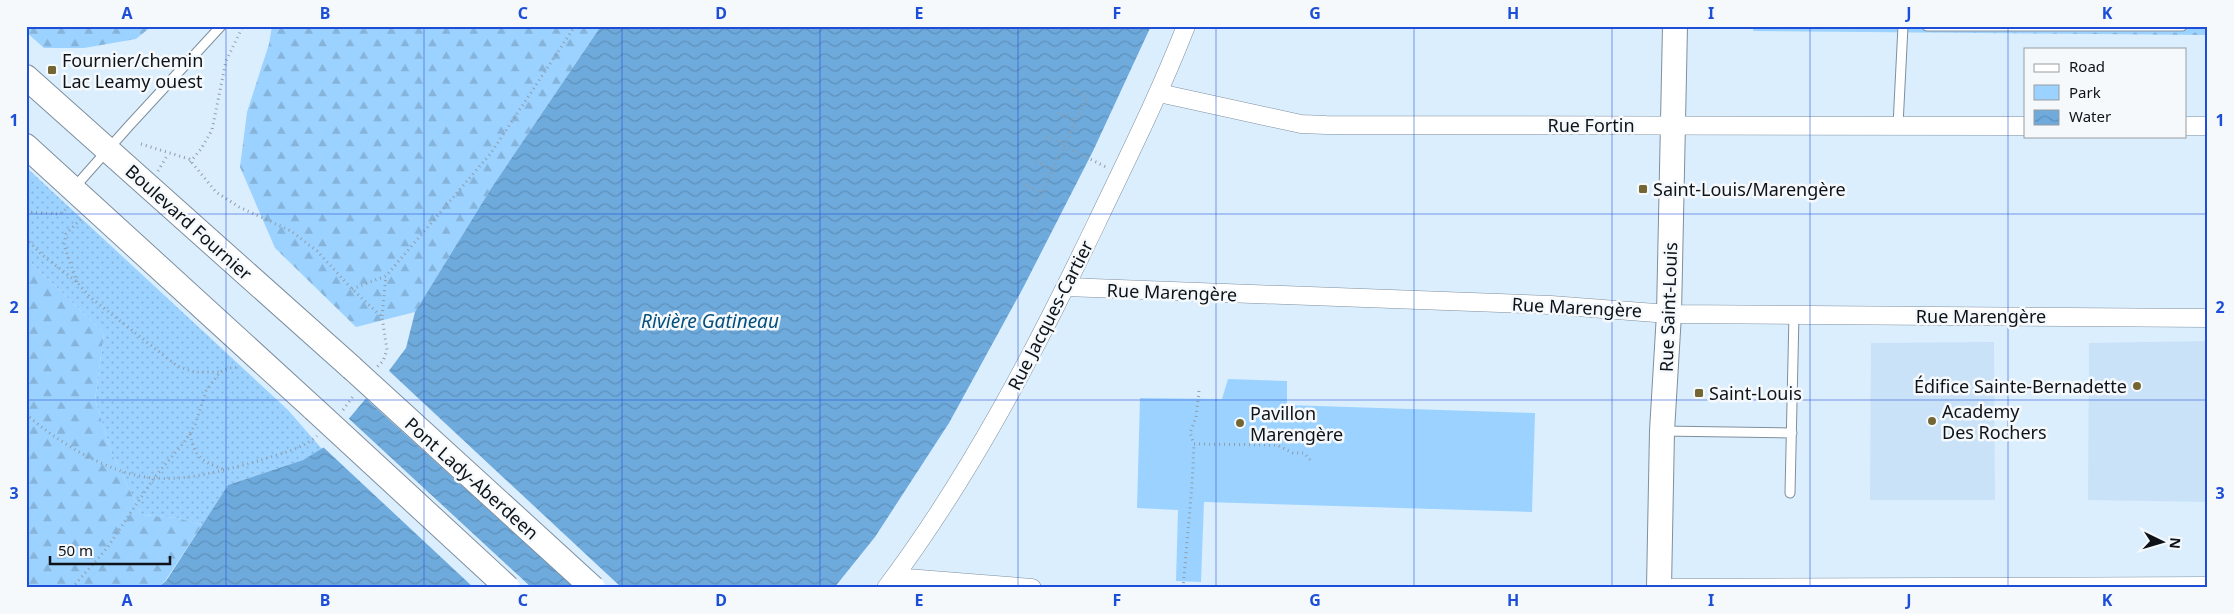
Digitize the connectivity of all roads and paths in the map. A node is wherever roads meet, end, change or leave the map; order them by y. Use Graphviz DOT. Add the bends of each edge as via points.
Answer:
graph roads {
  1 [pos="221,26"];
  2 [pos="243,26"];
  3 [pos="575,26"];
  4 [pos="1186,26"];
  5 [pos="1675,26"];
  6 [pos="1903,26"];
  7 [pos="1927,26"];
  8 [pos="2182,26"];
  9 [pos="2079,27"];
  10 [pos="26,77"];
  11 [pos="1069,89"];
  12 [pos="1159,93"];
  13 [pos="1058,113"];
  14 [pos="1076,121"];
  15 [pos="1671,125"];
  16 [pos="1898,125"];
  17 [pos="2024,126"];
  18 [pos="2186,126"];
  19 [pos="2208,126"];
  20 [pos="1048,136"];
  21 [pos="141,144"];
  22 [pos="26,146"];
  23 [pos="1064,146"];
  24 [pos="108,150"];
  25 [pos="168,154"];
  26 [pos="1089,158"];
  27 [pos="1036,161"];
  28 [pos="190,162"];
  29 [pos="1053,169"];
  30 [pos="157,172"];
  31 [pos="1024,185"];
  32 [pos="1042,194"];
  33 [pos="72,197"];
  34 [pos="26,212"];
  35 [pos="1032,214"];
  36 [pos="84,216"];
  37 [pos="26,238"];
  38 [pos="386,276"];
  39 [pos="77,282"];
  40 [pos="1066,287"];
  41 [pos="352,289"];
  42 [pos="1669,314"];
  43 [pos="1794,314"];
  44 [pos="382,317"];
  45 [pos="2208,318"];
  46 [pos="246,370"];
  47 [pos="362,371"];
  48 [pos="220,372"];
  49 [pos="1199,391"];
  50 [pos="355,393"];
  51 [pos="340,413"];
  52 [pos="26,414"];
  53 [pos="1662,431"];
  54 [pos="321,432"];
  55 [pos="1792,432"];
  56 [pos="190,434"];
  57 [pos="1194,444"];
  58 [pos="1312,462"];
  59 [pos="224,470"];
  60 [pos="154,478"];
  61 [pos="1790,493"];
  62 [pos="890,583"];
  63 [pos="2208,586"];
  64 [pos="72,588"];
  65 [pos="508,588"];
  66 [pos="593,588"];
  67 [pos="1032,588"];
  68 [pos="1184,588"];
  69 [pos="1658,588"];
  1 -- 24 [label="lane"];
  2 -- 28 [label="path" via="226,61 212,130"];
  3 -- 38 [label="path" via="491,153"];
  4 -- 12 [label="street, Rue Jacques-Cartier"];
  5 -- 15 [label="main road, Rue Saint-Louis"];
  6 -- 16 [label="lane"];
  7 -- 9 [label="lane"];
  8 -- 9 [label="lane"];
  10 -- 24 [label="main road, Boulevard Fournier"];
  11 -- 14 [label="path" via="1087,97"];
  12 -- 15 [label="street, Rue Fortin" via="1301,124"];
  12 -- 40 [label="street, Rue Jacques-Cartier"];
  13 -- 14 [label="path"];
  14 -- 23 [label="path"];
  15 -- 16 [label="street, Rue Fortin"];
  15 -- 42 [label="main road, Rue Saint-Louis"];
  16 -- 17 [label="street, Rue Fortin"];
  18 -- 19 [label="street"];
  20 -- 23 [label="path"];
  21 -- 25 [label="path"];
  22 -- 33 [label="main road"];
  23 -- 26 [label="path"];
  23 -- 29 [label="path"];
  24 -- 33 [label="lane"];
  24 -- 47 [label="main road, Boulevard Fournier"];
  25 -- 28 [label="path"];
  25 -- 30 [label="path"];
  27 -- 29 [label="path"];
  28 -- 41 [label="path" via="216,192 304,240"];
  29 -- 32 [label="path"];
  31 -- 32 [label="path"];
  32 -- 35 [label="path"];
  33 -- 34 [label="path" via="60,214"];
  33 -- 65 [label="main road, bridge" via="314,409"];
  36 -- 39 [label="path" via="64,238"];
  37 -- 39 [label="path"];
  38 -- 41 [label="path"];
  38 -- 44 [label="path"];
  39 -- 48 [label="path" via="90,297 177,366 194,372"];
  40 -- 42 [label="street, Rue Marengère" via="1551,305"];
  40 -- 62 [label="street, Rue Jacques-Cartier" via="977,452"];
  41 -- 44 [label="path"];
  42 -- 43 [label="street, Rue Marengère"];
  42 -- 53 [label="main road, Rue Saint-Louis"];
  43 -- 45 [label="street, Rue Marengère"];
  43 -- 55 [label="lane"];
  44 -- 47 [label="path" via="387,350 383,361"];
  46 -- 48 [label="path" via="240,367"];
  47 -- 66 [label="main road, Pont Lady-Aberdeen, bridge"];
  48 -- 56 [label="path" via="206,391"];
  49 -- 57 [label="path" via="1190,433"];
  50 -- 51 [label="path"];
  52 -- 60 [label="path" via="90,457 127,473"];
  53 -- 55 [label="lane"];
  53 -- 69 [label="main road, Rue Saint-Louis"];
  54 -- 59 [label="path" via="304,444 277,455"];
  55 -- 61 [label="lane"];
  56 -- 59 [label="path" via="195,452 211,465"];
  56 -- 60 [label="path"];
  57 -- 58 [label="path" via="1277,445 1293,453 1304,453"];
  57 -- 68 [label="path"];
  59 -- 60 [label="path" via="194,476"];
  60 -- 64 [label="path" via="107,548"];
  62 -- 67 [label="street"];
  63 -- 69 [label="street"];
}
